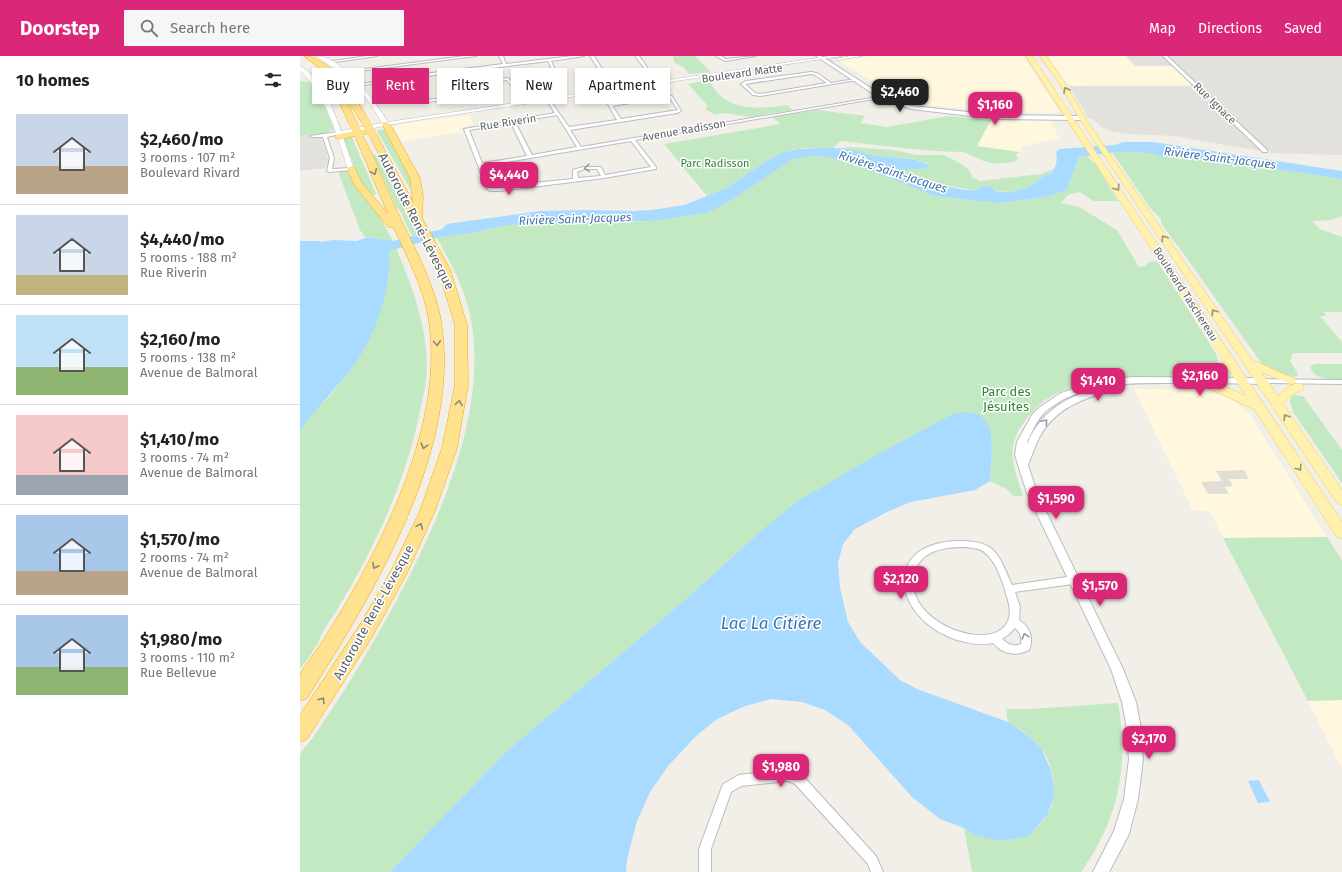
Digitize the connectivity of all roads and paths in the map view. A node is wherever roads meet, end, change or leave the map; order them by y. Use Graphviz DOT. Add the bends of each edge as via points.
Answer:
graph roads {
  1 [pos="307,56"];
  2 [pos="319,56"];
  3 [pos="375,56"];
  4 [pos="474,56"];
  5 [pos="501,56"];
  6 [pos="582,56"];
  7 [pos="592,56"];
  8 [pos="637,56"];
  9 [pos="718,56"];
  10 [pos="754,56"];
  11 [pos="840,56"];
  12 [pos="860,56"];
  13 [pos="1030,56"];
  14 [pos="1043,56"];
  15 [pos="1165,56"];
  16 [pos="825,58"];
  17 [pos="300,60"];
  18 [pos="549,60"];
  19 [pos="329,62"];
  20 [pos="505,65"];
  21 [pos="300,68"];
  22 [pos="338,68"];
  23 [pos="364,70"];
  24 [pos="429,74"];
  25 [pos="855,80"];
  26 [pos="831,84"];
  27 [pos="364,91"];
  28 [pos="889,96"];
  29 [pos="567,97"];
  30 [pos="881,97"];
  31 [pos="429,102"];
  32 [pos="520,104"];
  33 [pos="520,104"];
  34 [pos="552,104"];
  35 [pos="558,114"];
  36 [pos="1070,116"];
  37 [pos="1081,116"];
  38 [pos="512,121"];
  39 [pos="620,121"];
  40 [pos="385,123"];
  41 [pos="567,129"];
  42 [pos="338,133"];
  43 [pos="325,136"];
  44 [pos="632,139"];
  45 [pos="580,148"];
  46 [pos="1265,151"];
  47 [pos="530,156"];
  48 [pos="480,164"];
  49 [pos="352,169"];
  50 [pos="604,177"];
  51 [pos="576,180"];
  52 [pos="417,217"];
  53 [pos="405,242"];
  54 [pos="1248,362"];
  55 [pos="1232,363"];
  56 [pos="1342,382"];
  57 [pos="1209,383"];
  58 [pos="1245,383"];
  59 [pos="1263,384"];
  60 [pos="1295,384"];
  61 [pos="1342,387"];
  62 [pos="1277,404"];
  63 [pos="1260,407"];
  64 [pos="1342,500"];
  65 [pos="1342,533"];
  66 [pos="1073,580"];
  67 [pos="1010,589"];
  68 [pos="1014,622"];
  69 [pos="994,638"];
  70 [pos="300,692"];
  71 [pos="300,732"];
  72 [pos="705,872"];
  73 [pos="877,872"];
  74 [pos="1100,872"];
  1 -- 52 [label="highway, Autoroute René-Lévesque, bridge" via="329,71 349,92"];
  2 -- 19 [label="main road"];
  3 -- 19 [label="street"];
  4 -- 23 [label="street"];
  5 -- 20 [label="street"];
  6 -- 18 [label="street"];
  7 -- 8 [label="street" via="605,76 648,71"];
  9 -- 10 [label="street" via="724,60"];
  11 -- 16 [label="main road, Boulevard Matte"];
  12 -- 16 [label="main road, Boulevard Matte"];
  13 -- 36 [label="main road, Boulevard Taschereau"];
  37 -- 14 [label="main road, Boulevard Taschereau, one-way"];
  15 -- 46 [label="street, Rue Ignace"];
  16 -- 25 [label="street"];
  16 -- 28 [label="street"];
  16 -- 29 [label="main road, Boulevard Matte"];
  17 -- 53 [label="highway, Autoroute René-Lévesque, one-way, bridge" via="312,66 337,90"];
  18 -- 20 [label="street"];
  18 -- 31 [label="street" via="560,83 520,89 516,89 508,79 467,84 464,85 468,95 466,97"];
  19 -- 22 [label="main road"];
  20 -- 24 [label="street"];
  21 -- 42 [label="main road" via="319,88"];
  25 -- 26 [label="street"];
  25 -- 30 [label="street"];
  26 -- 26 [label="street" via="815,73 743,84 754,94 760,95"];
  27 -- 40 [label="main road"];
  28 -- 30 [label="street, Avenue Radisson"];
  28 -- 36 [label="street" via="915,104 965,111"];
  30 -- 36 [label="street" via="911,107 963,114 1011,118"];
  30 -- 44 [label="street, Avenue Radisson"];
  32 -- 40 [label="main road, Boulevard Matte"];
  33 -- 40 [label="main road, Boulevard Matte"];
  34 -- 35 [label="street"];
  35 -- 38 [label="street, Rue Riverin"];
  35 -- 41 [label="street"];
  36 -- 37 [label="street"];
  36 -- 55 [label="main road, Boulevard Taschereau, one-way"];
  54 -- 37 [label="main road, Boulevard Taschereau, one-way"];
  38 -- 47 [label="street"];
  38 -- 48 [label="street, Rue Riverin" via="466,129"];
  39 -- 39 [label="street" via="677,112 680,110 671,97 667,96 609,105"];
  39 -- 41 [label="street"];
  40 -- 42 [label="highway"];
  40 -- 52 [label="highway" via="416,180"];
  41 -- 45 [label="street"];
  42 -- 43 [label="street"];
  42 -- 43 [label="street" via="312,136"];
  42 -- 49 [label="main road"];
  43 -- 49 [label="street" via="332,158 330,172"];
  44 -- 45 [label="street, Avenue Radisson"];
  44 -- 50 [label="street, Rue Riverin" via="655,167"];
  45 -- 47 [label="street, Avenue Radisson"];
  47 -- 48 [label="street, Avenue Radisson"];
  48 -- 51 [label="street, Rue Riverin" via="491,189"];
  49 -- 53 [label="highway" via="358,184"];
  50 -- 51 [label="street, Rue Riverin"];
  50 -- 51 [label="street, one-way" via="599,168 588,167 574,171"];
  71 -- 52 [label="highway, Autoroute René-Lévesque, one-way" via="358,643 401,566 432,499 454,430 462,379 462,326 451,284"];
  53 -- 70 [label="highway, Autoroute René-Lévesque, one-way" via="426,289 436,327 437,374 429,426 410,488 384,547 344,622"];
  54 -- 59 [label="main road, Boulevard Taschereau"];
  54 -- 60 [label="main road"];
  55 -- 57 [label="main road"];
  55 -- 58 [label="main road, Boulevard Taschereau"];
  56 -- 60 [label="street"];
  57 -- 58 [label="street"];
  57 -- 63 [label="main road"];
  57 -- 66 [label="street" via="1100,391 1073,400 1056,410 1044,422 1023,465 1034,500"];
  58 -- 59 [label="street"];
  58 -- 63 [label="main road, Boulevard Taschereau"];
  59 -- 60 [label="street"];
  59 -- 62 [label="main road, Boulevard Taschereau"];
  60 -- 61 [label="street"];
  60 -- 62 [label="main road"];
  64 -- 62 [label="main road, Boulevard Taschereau, one-way"];
  63 -- 65 [label="main road, Boulevard Taschereau, one-way"];
  66 -- 67 [label="street"];
  66 -- 74 [label="street" via="1122,680 1134,732 1136,759 1131,799 1118,839"];
  67 -- 68 [label="street" via="1015,605"];
  67 -- 69 [label="street" via="993,555 976,545 956,544 933,548 918,556 910,569 908,576 911,596 927,619 945,631 963,637 984,640"];
  68 -- 69 [label="street" via="1009,629"];
  69 -- 68 [label="street, one-way" via="1010,650 1025,647 1025,632"];
  72 -- 73 [label="street" via="705,849 728,788 739,781 788,775 799,780 872,860"];
}
